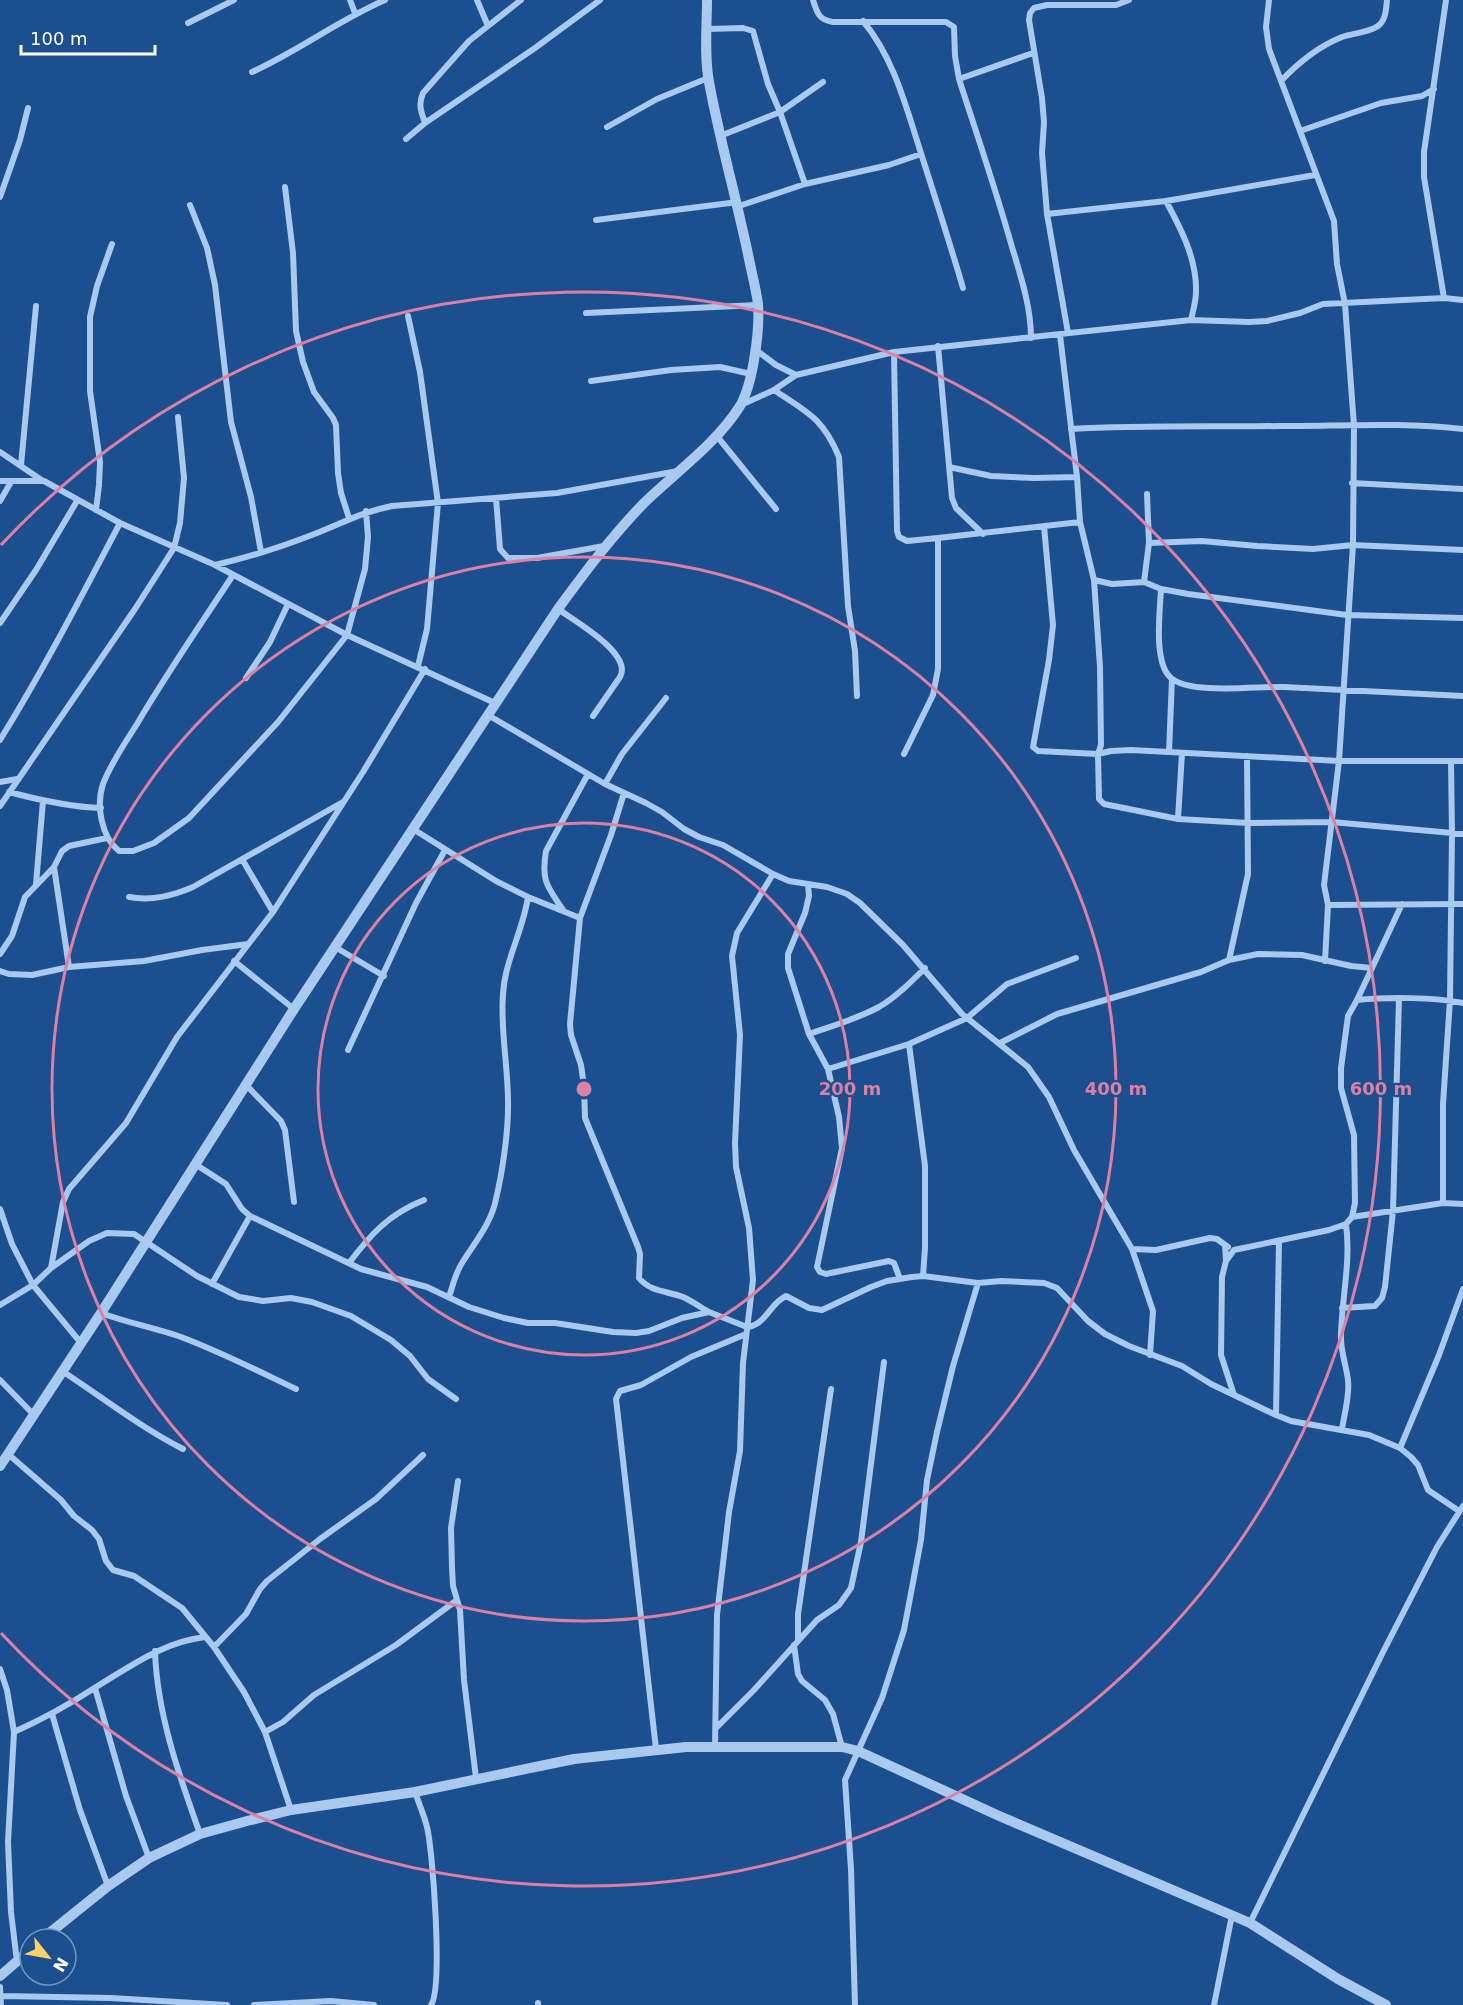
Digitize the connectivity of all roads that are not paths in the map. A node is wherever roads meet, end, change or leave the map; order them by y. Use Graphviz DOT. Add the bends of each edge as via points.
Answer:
graph roads {
  1 [pos="234,0"];
  2 [pos="350,0"];
  3 [pos="385,0"];
  4 [pos="477,0"];
  5 [pos="521,0"];
  6 [pos="600,0"];
  7 [pos="707,0"];
  8 [pos="813,0"];
  9 [pos="1129,0"];
  10 [pos="1269,0"];
  11 [pos="1387,0"];
  12 [pos="1446,0"];
  13 [pos="355,13"];
  14 [pos="863,21"];
  15 [pos="188,23"];
  16 [pos="488,26"];
  17 [pos="707,28"];
  18 [pos="1034,53"];
  19 [pos="252,72"];
  20 [pos="708,78"];
  21 [pos="959,79"];
  22 [pos="1281,81"];
  23 [pos="823,82"];
  24 [pos="1434,89"];
  25 [pos="28,108"];
  26 [pos="780,112"];
  27 [pos="425,123"];
  28 [pos="607,127"];
  29 [pos="1300,131"];
  30 [pos="720,136"];
  31 [pos="406,139"];
  32 [pos="921,154"];
  33 [pos="1315,174"];
  34 [pos="805,184"];
  35 [pos="285,187"];
  36 [pos="0,196"];
  37 [pos="1166,201"];
  38 [pos="738,204"];
  39 [pos="190,205"];
  40 [pos="1047,214"];
  41 [pos="596,220"];
  42 [pos="112,244"];
  43 [pos="963,288"];
  44 [pos="1444,298"];
  45 [pos="1463,300"];
  46 [pos="1345,304"];
  47 [pos="758,305"];
  48 [pos="36,306"];
  49 [pos="586,314"];
  50 [pos="408,316"];
  51 [pos="1191,320"];
  52 [pos="1068,333"];
  53 [pos="1059,335"];
  54 [pos="1031,338"];
  55 [pos="938,346"];
  56 [pos="756,350"];
  57 [pos="894,352"];
  58 [pos="751,374"];
  59 [pos="796,375"];
  60 [pos="591,381"];
  61 [pos="774,390"];
  62 [pos="741,405"];
  63 [pos="178,417"];
  64 [pos="1354,426"];
  65 [pos="1071,429"];
  66 [pos="1463,429"];
  67 [pos="716,435"];
  68 [pos="0,452"];
  69 [pos="21,465"];
  70 [pos="949,466"];
  71 [pos="682,470"];
  72 [pos="1077,477"];
  73 [pos="0,481"];
  74 [pos="44,481"];
  75 [pos="11,482"];
  76 [pos="1352,483"];
  77 [pos="1463,489"];
  78 [pos="1147,494"];
  79 [pos="496,498"];
  80 [pos="0,501"];
  81 [pos="77,501"];
  82 [pos="438,504"];
  83 [pos="776,509"];
  84 [pos="96,510"];
  85 [pos="366,511"];
  86 [pos="349,518"];
  87 [pos="1080,522"];
  88 [pos="120,523"];
  89 [pos="1044,526"];
  90 [pos="983,534"];
  91 [pos="938,538"];
  92 [pos="1149,543"];
  93 [pos="1353,545"];
  94 [pos="604,546"];
  95 [pos="174,548"];
  96 [pos="1463,550"];
  97 [pos="261,552"];
  98 [pos="214,565"];
  99 [pos="233,575"];
  100 [pos="1094,580"];
  101 [pos="1144,582"];
  102 [pos="1161,589"];
  103 [pos="288,604"];
  104 [pos="558,609"];
  105 [pos="1347,615"];
  106 [pos="1463,618"];
  107 [pos="0,623"];
  108 [pos="347,635"];
  109 [pos="418,666"];
  110 [pos="425,669"];
  111 [pos="246,678"];
  112 [pos="1172,679"];
  113 [pos="1343,691"];
  114 [pos="857,696"];
  115 [pos="1463,696"];
  116 [pos="666,698"];
  117 [pos="495,703"];
  118 [pos="488,715"];
  119 [pos="593,716"];
  120 [pos="0,740"];
  121 [pos="1169,752"];
  122 [pos="1182,753"];
  123 [pos="904,754"];
  124 [pos="1098,754"];
  125 [pos="1247,756"];
  126 [pos="1339,761"];
  127 [pos="1451,761"];
  128 [pos="1463,761"];
  129 [pos="588,774"];
  130 [pos="17,779"];
  131 [pos="0,782"];
  132 [pos="605,784"];
  133 [pos="9,792"];
  134 [pos="624,794"];
  135 [pos="43,801"];
  136 [pos="343,802"];
  137 [pos="0,806"];
  138 [pos="101,808"];
  139 [pos="1178,819"];
  140 [pos="1332,822"];
  141 [pos="1248,823"];
  142 [pos="413,829"];
  143 [pos="1452,834"];
  144 [pos="1463,834"];
  145 [pos="107,838"];
  146 [pos="445,850"];
  147 [pos="242,858"];
  148 [pos="54,867"];
  149 [pos="773,874"];
  150 [pos="36,884"];
  151 [pos="808,884"];
  152 [pos="129,897"];
  153 [pos="528,897"];
  154 [pos="1402,904"];
  155 [pos="1450,904"];
  156 [pos="1463,904"];
  157 [pos="1328,905"];
  158 [pos="563,910"];
  159 [pos="273,912"];
  160 [pos="580,918"];
  161 [pos="248,944"];
  162 [pos="335,947"];
  163 [pos="0,954"];
  164 [pos="1076,958"];
  165 [pos="1229,960"];
  166 [pos="234,961"];
  167 [pos="1324,961"];
  168 [pos="69,967"];
  169 [pos="1372,968"];
  170 [pos="925,969"];
  171 [pos="0,971"];
  172 [pos="384,976"];
  173 [pos="1399,999"];
  174 [pos="1357,1000"];
  175 [pos="1450,1000"];
  176 [pos="1463,1003"];
  177 [pos="294,1009"];
  178 [pos="967,1018"];
  179 [pos="809,1034"];
  180 [pos="1000,1043"];
  181 [pos="909,1044"];
  182 [pos="348,1050"];
  183 [pos="828,1070"];
  184 [pos="246,1084"];
  185 [pos="195,1164"];
  186 [pos="424,1200"];
  187 [pos="294,1202"];
  188 [pos="1443,1203"];
  189 [pos="1463,1204"];
  190 [pos="0,1209"];
  191 [pos="1393,1211"];
  192 [pos="250,1216"];
  193 [pos="1352,1217"];
  194 [pos="1346,1224"];
  195 [pos="146,1241"];
  196 [pos="1280,1241"];
  197 [pos="1225,1245"];
  198 [pos="1132,1249"];
  199 [pos="1234,1250"];
  200 [pos="1226,1261"];
  201 [pos="349,1263"];
  202 [pos="51,1268"];
  203 [pos="923,1276"];
  204 [pos="900,1279"];
  205 [pos="978,1283"];
  206 [pos="212,1284"];
  207 [pos="33,1285"];
  208 [pos="1463,1289"];
  209 [pos="449,1297"];
  210 [pos="0,1305"];
  211 [pos="1342,1308"];
  212 [pos="710,1312"];
  213 [pos="101,1313"];
  214 [pos="746,1330"];
  215 [pos="81,1343"];
  216 [pos="1150,1355"];
  217 [pos="884,1362"];
  218 [pos="62,1371"];
  219 [pos="0,1380"];
  220 [pos="296,1389"];
  221 [pos="831,1389"];
  222 [pos="1234,1395"];
  223 [pos="456,1399"];
  224 [pos="33,1414"];
  225 [pos="1276,1415"];
  226 [pos="1342,1430"];
  227 [pos="1400,1448"];
  228 [pos="183,1449"];
  229 [pos="8,1454"];
  230 [pos="423,1455"];
  231 [pos="0,1466"];
  232 [pos="458,1481"];
  233 [pos="1461,1508"];
  234 [pos="457,1600"];
  235 [pos="205,1637"];
  236 [pos="796,1642"];
  237 [pos="214,1647"];
  238 [pos="155,1651"];
  239 [pos="0,1669"];
  240 [pos="95,1688"];
  241 [pos="52,1714"];
  242 [pos="715,1729"];
  243 [pos="14,1732"];
  244 [pos="265,1732"];
  245 [pos="715,1747"];
  246 [pos="842,1747"];
  247 [pos="656,1749"];
  248 [pos="858,1751"];
  249 [pos="476,1778"];
  250 [pos="415,1792"];
  251 [pos="291,1810"];
  252 [pos="200,1834"];
  253 [pos="0,1842"];
  254 [pos="8,1842"];
  255 [pos="149,1858"];
  256 [pos="108,1886"];
  257 [pos="1232,1915"];
  258 [pos="1250,1923"];
  259 [pos="57,1927"];
  260 [pos="17,1962"];
  261 [pos="0,1976"];
  262 [pos="0,1987"];
  263 [pos="2,1996"];
  264 [pos="1,2005"];
  265 [pos="227,2005"];
  266 [pos="254,2005"];
  267 [pos="374,2005"];
  268 [pos="431,2005"];
  269 [pos="855,2005"];
  270 [pos="1214,2005"];
  271 [pos="1386,2005"];
  1 -- 15 [label="street"];
  2 -- 13 [label="street"];
  3 -- 13 [label="street"];
  4 -- 16 [label="street"];
  5 -- 16 [label="street"];
  6 -- 27 [label="street"];
  7 -- 17 [label="street"];
  8 -- 14 [label="street" via="817,15 824,21"];
  9 -- 18 [label="street" via="1116,5 1034,8 1029,20"];
  10 -- 22 [label="street" via="1269,49"];
  11 -- 22 [label="street" via="1377,27 1317,50"];
  12 -- 24 [label="street"];
  13 -- 19 [label="street"];
  14 -- 21 [label="street" via="951,24"];
  14 -- 32 [label="street" via="894,73"];
  16 -- 27 [label="street" via="455,55 423,93 419,102"];
  17 -- 20 [label="street"];
  17 -- 26 [label="street" via="753,31"];
  18 -- 21 [label="street"];
  18 -- 40 [label="street" via="1044,122 1042,153"];
  20 -- 28 [label="street" via="657,99"];
  20 -- 30 [label="street"];
  21 -- 54 [label="street" via="1026,294"];
  22 -- 29 [label="street"];
  23 -- 26 [label="street"];
  24 -- 29 [label="street" via="1422,96 1381,103"];
  24 -- 44 [label="street" via="1424,177"];
  25 -- 36 [label="street"];
  26 -- 30 [label="street"];
  26 -- 34 [label="street"];
  27 -- 31 [label="street"];
  29 -- 33 [label="street"];
  30 -- 38 [label="street"];
  32 -- 34 [label="street"];
  32 -- 43 [label="street"];
  33 -- 37 [label="street"];
  33 -- 46 [label="street" via="1334,221"];
  34 -- 38 [label="street"];
  35 -- 86 [label="street" via="297,339 314,392 336,425 338,473"];
  37 -- 40 [label="street"];
  37 -- 51 [label="street" via="1193,264 1196,293"];
  38 -- 41 [label="street"];
  38 -- 47 [label="street"];
  39 -- 97 [label="street" via="207,248 215,285 231,422"];
  40 -- 52 [label="street"];
  42 -- 84 [label="street" via="90,317 90,391 100,462"];
  44 -- 45 [label="street"];
  44 -- 46 [label="street"];
  46 -- 51 [label="street" via="1323,304 1267,321"];
  46 -- 64 [label="street"];
  47 -- 49 [label="street"];
  47 -- 56 [label="street"];
  48 -- 69 [label="street"];
  50 -- 82 [label="street" via="420,372"];
  51 -- 52 [label="street"];
  52 -- 53 [label="street"];
  53 -- 54 [label="street"];
  53 -- 65 [label="street"];
  54 -- 55 [label="street"];
  55 -- 57 [label="street"];
  55 -- 70 [label="street"];
  56 -- 58 [label="street"];
  56 -- 59 [label="street"];
  57 -- 59 [label="street"];
  57 -- 91 [label="street" via="898,537 907,541"];
  58 -- 60 [label="street" via="720,367 671,369"];
  58 -- 62 [label="street"];
  59 -- 61 [label="street"];
  61 -- 62 [label="street"];
  61 -- 114 [label="street" via="820,422 839,457"];
  62 -- 67 [label="street"];
  63 -- 95 [label="street" via="184,478"];
  64 -- 65 [label="street" via="1136,425"];
  64 -- 66 [label="street" via="1383,423"];
  64 -- 76 [label="street"];
  65 -- 72 [label="street"];
  67 -- 71 [label="street"];
  67 -- 83 [label="street"];
  68 -- 69 [label="street"];
  69 -- 74 [label="street"];
  70 -- 72 [label="street" via="992,476"];
  70 -- 90 [label="street" via="956,507"];
  71 -- 79 [label="street" via="557,493"];
  71 -- 94 [label="street"];
  72 -- 87 [label="street"];
  73 -- 75 [label="street"];
  74 -- 75 [label="street"];
  74 -- 81 [label="street"];
  75 -- 80 [label="street"];
  76 -- 77 [label="street"];
  76 -- 93 [label="street"];
  78 -- 92 [label="street"];
  79 -- 82 [label="street"];
  79 -- 94 [label="street" via="500,549 508,558 537,558"];
  81 -- 84 [label="street"];
  81 -- 107 [label="street"];
  82 -- 85 [label="street"];
  82 -- 109 [label="street" via="427,630"];
  84 -- 88 [label="street"];
  85 -- 86 [label="street"];
  85 -- 108 [label="street" via="365,569"];
  86 -- 97 [label="street"];
  87 -- 89 [label="street"];
  87 -- 100 [label="street"];
  88 -- 95 [label="street"];
  88 -- 120 [label="street" via="31,691"];
  89 -- 90 [label="street"];
  89 -- 124 [label="street" via="1053,625 1033,747 1038,751"];
  90 -- 91 [label="street"];
  91 -- 123 [label="street" via="938,669 933,695"];
  92 -- 93 [label="street" via="1202,541 1313,549"];
  92 -- 101 [label="street"];
  93 -- 96 [label="street"];
  93 -- 105 [label="street"];
  94 -- 104 [label="street"];
  95 -- 98 [label="street"];
  95 -- 130 [label="street"];
  97 -- 98 [label="street"];
  98 -- 99 [label="street"];
  99 -- 103 [label="street"];
  99 -- 138 [label="street" via="113,763 104,783"];
  100 -- 101 [label="street" via="1112,584"];
  100 -- 124 [label="street" via="1100,678"];
  101 -- 102 [label="street"];
  102 -- 105 [label="street"];
  102 -- 112 [label="street" via="1161,661"];
  103 -- 108 [label="street"];
  103 -- 111 [label="street" via="270,642"];
  104 -- 117 [label="street"];
  104 -- 119 [label="street" via="609,647 622,663 623,671"];
  105 -- 106 [label="street"];
  105 -- 113 [label="street"];
  108 -- 109 [label="street"];
  108 -- 145 [label="street" via="278,722 189,819 154,843 133,851 119,851"];
  109 -- 110 [label="street"];
  110 -- 117 [label="street"];
  110 -- 136 [label="street"];
  112 -- 113 [label="street" via="1215,688"];
  112 -- 121 [label="street"];
  113 -- 115 [label="street"];
  113 -- 126 [label="street"];
  116 -- 132 [label="street" via="622,754"];
  117 -- 118 [label="street"];
  118 -- 129 [label="street"];
  118 -- 142 [label="street"];
  121 -- 122 [label="street"];
  121 -- 124 [label="street" via="1121,750"];
  122 -- 125 [label="street"];
  122 -- 139 [label="street"];
  124 -- 139 [label="street" via="1099,799 1104,804"];
  125 -- 126 [label="street"];
  125 -- 141 [label="street"];
  126 -- 127 [label="street"];
  126 -- 140 [label="street"];
  127 -- 128 [label="street"];
  127 -- 143 [label="street"];
  129 -- 132 [label="street"];
  129 -- 158 [label="street" via="549,844 543,866 545,882"];
  130 -- 131 [label="street"];
  130 -- 133 [label="street"];
  132 -- 134 [label="street"];
  133 -- 135 [label="street"];
  133 -- 137 [label="street"];
  134 -- 149 [label="street" via="662,812 684,830 723,845"];
  134 -- 160 [label="street"];
  135 -- 138 [label="street"];
  135 -- 150 [label="street"];
  136 -- 147 [label="street"];
  136 -- 159 [label="street"];
  138 -- 145 [label="street"];
  139 -- 141 [label="street"];
  140 -- 141 [label="street"];
  140 -- 143 [label="street"];
  140 -- 157 [label="street" via="1324,885"];
  141 -- 165 [label="street" via="1248,874"];
  142 -- 146 [label="street"];
  142 -- 162 [label="street"];
  143 -- 144 [label="street"];
  143 -- 155 [label="street"];
  145 -- 148 [label="street" via="65,848"];
  146 -- 153 [label="street"];
  146 -- 172 [label="street"];
  147 -- 152 [label="street" via="173,896"];
  147 -- 159 [label="street"];
  148 -- 150 [label="street"];
  148 -- 168 [label="street"];
  149 -- 151 [label="street"];
  149 -- 214 [label="street" via="737,933 732,956 740,1035 736,1167 749,1228 753,1280"];
  150 -- 163 [label="street" via="25,897 12,936"];
  151 -- 170 [label="street" via="847,894 860,903"];
  151 -- 179 [label="street" via="805,913 788,954 788,968"];
  153 -- 158 [label="street"];
  153 -- 209 [label="street" via="504,984 508,1110 496,1201 479,1240 456,1275"];
  154 -- 155 [label="street"];
  154 -- 157 [label="street"];
  154 -- 169 [label="street"];
  155 -- 156 [label="street"];
  155 -- 175 [label="street"];
  157 -- 167 [label="street"];
  158 -- 160 [label="street"];
  159 -- 161 [label="street"];
  160 -- 212 [label="street" via="570,1024 584,1086 585,1119 638,1246 639,1278 643,1284 685,1298"];
  161 -- 166 [label="street"];
  161 -- 168 [label="street" via="144,961"];
  162 -- 172 [label="street"];
  162 -- 177 [label="street"];
  164 -- 178 [label="street" via="1006,984"];
  165 -- 167 [label="street" via="1281,953"];
  165 -- 180 [label="street" via="1201,972 1057,1014"];
  166 -- 177 [label="street"];
  166 -- 202 [label="street" via="177,1037 126,1123 69,1189"];
  167 -- 169 [label="street"];
  168 -- 171 [label="street" via="32,975"];
  169 -- 174 [label="street"];
  170 -- 178 [label="street"];
  170 -- 179 [label="street" via="879,1007"];
  172 -- 182 [label="street"];
  173 -- 174 [label="street"];
  173 -- 175 [label="street"];
  173 -- 191 [label="street"];
  174 -- 193 [label="street" via="1348,1016 1341,1068 1341,1088 1354,1135"];
  175 -- 176 [label="street"];
  175 -- 188 [label="street" via="1443,1104"];
  177 -- 184 [label="street"];
  178 -- 180 [label="street"];
  178 -- 181 [label="street"];
  179 -- 183 [label="street"];
  180 -- 198 [label="street" via="1038,1079"];
  181 -- 183 [label="street"];
  181 -- 203 [label="street" via="925,1166"];
  183 -- 204 [label="street" via="842,1148 817,1267 825,1274 889,1261 894,1263"];
  184 -- 185 [label="street"];
  184 -- 187 [label="street" via="285,1130"];
  185 -- 192 [label="street" via="226,1184"];
  185 -- 195 [label="street"];
  186 -- 201 [label="street" via="393,1215"];
  188 -- 189 [label="street"];
  188 -- 191 [label="street"];
  190 -- 207 [label="street"];
  191 -- 193 [label="street"];
  191 -- 211 [label="street" via="1382,1298 1375,1306"];
  192 -- 201 [label="street"];
  192 -- 206 [label="street"];
  193 -- 194 [label="street"];
  194 -- 196 [label="street"];
  194 -- 211 [label="street" via="1348,1251"];
  195 -- 202 [label="street" via="134,1234 107,1233 89,1240"];
  195 -- 206 [label="street"];
  195 -- 213 [label="street"];
  196 -- 199 [label="street"];
  196 -- 225 [label="street"];
  197 -- 198 [label="street" via="1210,1238 1156,1250"];
  197 -- 199 [label="street"];
  197 -- 200 [label="street"];
  198 -- 216 [label="street" via="1153,1311"];
  199 -- 200 [label="street"];
  200 -- 222 [label="street" via="1222,1277 1221,1355"];
  201 -- 209 [label="street"];
  202 -- 207 [label="street"];
  203 -- 204 [label="street"];
  203 -- 205 [label="street"];
  204 -- 214 [label="street" via="871,1287 822,1310 786,1296 773,1305 760,1323"];
  205 -- 216 [label="street" via="1029,1282 1057,1288 1096,1328"];
  205 -- 248 [label="street" via="933,1451 904,1630 882,1698"];
  206 -- 223 [label="street" via="239,1297 291,1298 351,1316 391,1340 428,1378"];
  207 -- 210 [label="street"];
  207 -- 215 [label="street"];
  208 -- 227 [label="street"];
  209 -- 212 [label="street" via="504,1318 613,1332 649,1331"];
  211 -- 226 [label="street" via="1341,1356 1348,1380"];
  212 -- 214 [label="street"];
  213 -- 215 [label="street"];
  213 -- 220 [label="street" via="201,1345"];
  214 -- 242 [label="street" via="740,1450 717,1615"];
  214 -- 247 [label="street" via="641,1385 620,1391 616,1399"];
  215 -- 218 [label="street"];
  216 -- 222 [label="street" via="1182,1366"];
  217 -- 236 [label="street" via="861,1542 851,1588 839,1605"];
  218 -- 224 [label="street"];
  218 -- 228 [label="street" via="155,1435"];
  219 -- 224 [label="street"];
  221 -- 236 [label="street"];
  222 -- 225 [label="street"];
  224 -- 229 [label="street"];
  225 -- 226 [label="street"];
  226 -- 227 [label="street" via="1369,1435"];
  227 -- 233 [label="street" via="1418,1465 1428,1490"];
  229 -- 231 [label="street"];
  229 -- 235 [label="street" via="92,1530 113,1570 135,1576 177,1603"];
  230 -- 237 [label="street" via="376,1499 267,1581 246,1614"];
  232 -- 234 [label="street" via="452,1528 452,1577"];
  233 -- 258 [label="street" via="1383,1652"];
  234 -- 244 [label="street" via="396,1646 314,1695 278,1726"];
  234 -- 249 [label="street"];
  235 -- 237 [label="street"];
  235 -- 238 [label="street"];
  236 -- 242 [label="street"];
  236 -- 246 [label="street" via="798,1674 825,1700"];
  237 -- 244 [label="street"];
  238 -- 240 [label="street"];
  238 -- 252 [label="street" via="160,1705"];
  239 -- 243 [label="street"];
  240 -- 241 [label="street"];
  240 -- 255 [label="street" via="126,1796"];
  241 -- 243 [label="street"];
  241 -- 256 [label="street" via="80,1810"];
  242 -- 245 [label="street"];
  243 -- 254 [label="street"];
  244 -- 251 [label="street"];
  245 -- 246 [label="street"];
  245 -- 247 [label="street"];
  246 -- 248 [label="street"];
  247 -- 249 [label="street" via="574,1759"];
  248 -- 257 [label="street"];
  248 -- 269 [label="street" via="845,1780"];
  249 -- 250 [label="street"];
  250 -- 251 [label="street"];
  250 -- 268 [label="street" via="427,1827 435,1898 436,1990"];
  251 -- 252 [label="street"];
  252 -- 255 [label="street"];
  253 -- 254 [label="street"];
  254 -- 260 [label="street"];
  255 -- 256 [label="street"];
  256 -- 259 [label="street"];
  257 -- 258 [label="street"];
  257 -- 270 [label="street"];
  258 -- 271 [label="street"];
  260 -- 261 [label="street"];
  262 -- 263 [label="street"];
  263 -- 264 [label="street"];
  263 -- 265 [label="street"];
  266 -- 267 [label="street" via="331,2001"];
}
